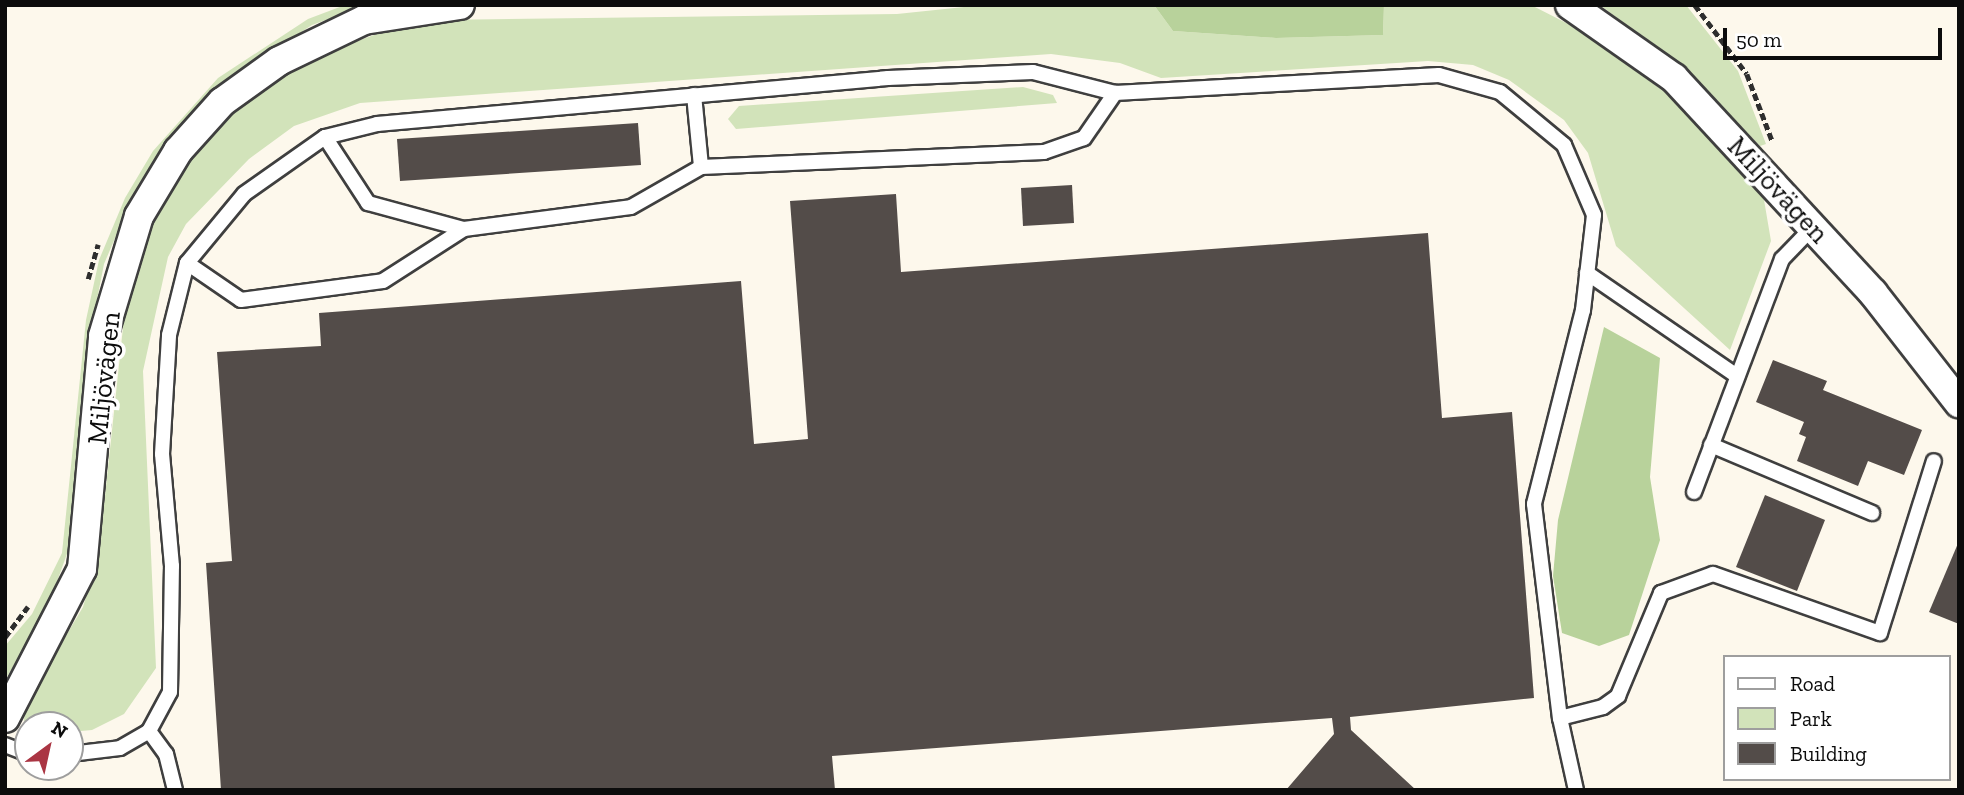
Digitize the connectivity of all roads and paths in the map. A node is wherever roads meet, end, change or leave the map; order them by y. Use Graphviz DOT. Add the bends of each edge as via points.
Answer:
graph roads {
  1 [pos="460,5"];
  2 [pos="1570,5"];
  3 [pos="1695,5"];
  4 [pos="1115,93"];
  5 [pos="694,95"];
  6 [pos="325,137"];
  7 [pos="1779,150"];
  8 [pos="701,167"];
  9 [pos="1813,227"];
  10 [pos="464,229"];
  11 [pos="187,263"];
  12 [pos="1587,272"];
  13 [pos="1737,376"];
  14 [pos="1959,403"];
  15 [pos="1711,445"];
  16 [pos="1934,461"];
  17 [pos="1694,492"];
  18 [pos="1872,513"];
  19 [pos="5,718"];
  20 [pos="1560,718"];
  21 [pos="149,731"];
  22 [pos="84,752"];
  23 [pos="175,790"];
  24 [pos="1576,790"];
  1 -- 19 [label="street, Miljövägen" via="363,20 279,61 222,102 178,152 139,216 103,337 82,569"];
  2 -- 9 [label="street, Miljövägen" via="1674,79"];
  3 -- 7 [label="path" via="1747,74"];
  4 -- 5 [label="lane" via="1033,72"];
  4 -- 8 [label="lane" via="1084,138 1044,152"];
  4 -- 12 [label="lane" via="1439,75 1500,92 1564,145 1594,215"];
  5 -- 6 [label="lane" via="377,124"];
  5 -- 8 [label="lane"];
  6 -- 10 [label="lane" via="368,203"];
  6 -- 11 [label="lane" via="244,194"];
  8 -- 10 [label="lane" via="631,207"];
  9 -- 13 [label="lane" via="1782,259"];
  9 -- 14 [label="street, Miljövägen"];
  10 -- 11 [label="lane" via="383,281 241,300"];
  11 -- 21 [label="lane" via="169,335 162,454 172,565 170,692"];
  12 -- 13 [label="lane"];
  12 -- 20 [label="lane" via="1583,310 1534,504"];
  13 -- 15 [label="lane"];
  15 -- 17 [label="lane"];
  15 -- 18 [label="lane"];
  16 -- 20 [label="lane" via="1880,633 1713,574 1661,593 1618,696 1603,707"];
  20 -- 24 [label="lane"];
  21 -- 22 [label="lane" via="120,748"];
  21 -- 23 [label="lane" via="166,754"];
}
